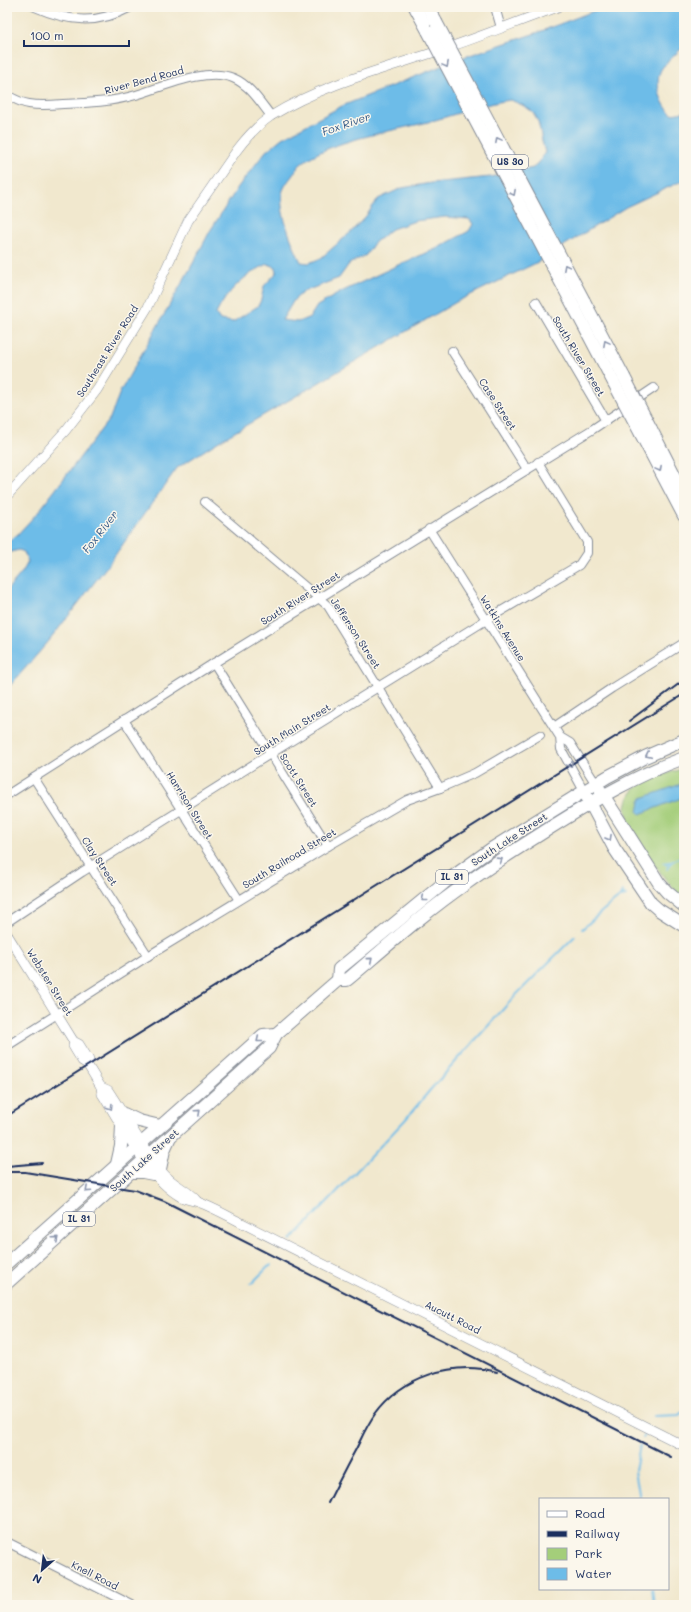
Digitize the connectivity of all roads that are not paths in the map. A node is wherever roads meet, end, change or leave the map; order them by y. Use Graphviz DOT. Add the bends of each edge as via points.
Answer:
graph roads {
  1 [pos="35,7"];
  2 [pos="131,7"];
  3 [pos="415,7"];
  4 [pos="428,7"];
  5 [pos="496,7"];
  6 [pos="558,7"];
  7 [pos="432,26"];
  8 [pos="501,28"];
  9 [pos="7,95"];
  10 [pos="271,116"];
  11 [pos="536,302"];
  12 [pos="452,351"];
  13 [pos="654,388"];
  14 [pos="606,420"];
  15 [pos="646,432"];
  16 [pos="538,462"];
  17 [pos="527,469"];
  18 [pos="684,494"];
  19 [pos="7,496"];
  20 [pos="205,502"];
  21 [pos="684,516"];
  22 [pos="430,529"];
  23 [pos="320,598"];
  24 [pos="486,620"];
  25 [pos="684,644"];
  26 [pos="214,663"];
  27 [pos="379,687"];
  28 [pos="124,720"];
  29 [pos="554,727"];
  30 [pos="540,735"];
  31 [pos="560,737"];
  32 [pos="684,740"];
  33 [pos="271,754"];
  34 [pos="684,758"];
  35 [pos="34,778"];
  36 [pos="596,784"];
  37 [pos="440,788"];
  38 [pos="584,791"];
  39 [pos="7,795"];
  40 [pos="603,796"];
  41 [pos="590,804"];
  42 [pos="181,810"];
  43 [pos="328,846"];
  44 [pos="91,867"];
  45 [pos="239,900"];
  46 [pos="684,906"];
  47 [pos="7,922"];
  48 [pos="684,926"];
  49 [pos="7,934"];
  50 [pos="148,956"];
  51 [pos="338,980"];
  52 [pos="56,1014"];
  53 [pos="276,1034"];
  54 [pos="7,1046"];
  55 [pos="123,1120"];
  56 [pos="160,1126"];
  57 [pos="169,1138"];
  58 [pos="139,1145"];
  59 [pos="147,1158"];
  60 [pos="117,1164"];
  61 [pos="157,1171"];
  62 [pos="130,1172"];
  63 [pos="212,1208"];
  64 [pos="7,1263"];
  65 [pos="7,1283"];
  66 [pos="684,1446"];
  67 [pos="7,1542"];
  68 [pos="132,1605"];
  1 -- 2 [label="street" via="67,18 89,20 116,14"];
  3 -- 7 [label="main road, US 30"];
  4 -- 7 [label="main road, US 30"];
  5 -- 8 [label="street"];
  6 -- 8 [label="street, Southeast River Road"];
  7 -- 15 [label="main road, US 30, bridge"];
  8 -- 10 [label="street, Southeast River Road" via="341,84"];
  9 -- 10 [label="street, River Bend Road" via="30,104 42,105 99,102 124,98 198,76 216,74 242,83 254,93"];
  10 -- 19 [label="street, Southeast River Road" via="244,141 188,221 148,307 97,390 66,430"];
  11 -- 14 [label="street, South River Street"];
  12 -- 17 [label="street, Case Street"];
  13 -- 14 [label="street, South River Street"];
  14 -- 16 [label="street, South River Street"];
  15 -- 18 [label="main road, US 30"];
  15 -- 21 [label="main road, US 30, one-way"];
  16 -- 17 [label="street, South River Street"];
  16 -- 24 [label="street, South Main Street" via="587,542 587,554 579,565"];
  17 -- 22 [label="street, South River Street"];
  20 -- 23 [label="street, Jefferson Street"];
  22 -- 23 [label="street, South River Street"];
  22 -- 24 [label="street, Watkins Avenue"];
  23 -- 26 [label="street, South River Street"];
  23 -- 27 [label="street, Jefferson Street" via="328,606"];
  24 -- 27 [label="street, South Main Street"];
  24 -- 29 [label="street, Watkins Avenue"];
  25 -- 29 [label="street"];
  26 -- 28 [label="street, South River Street"];
  26 -- 33 [label="street, Scott Street"];
  27 -- 33 [label="street, South Main Street"];
  27 -- 37 [label="street, Jefferson Street"];
  28 -- 35 [label="street, South River Street"];
  28 -- 42 [label="street, Harrison Street"];
  29 -- 31 [label="street, Watkins Avenue"];
  30 -- 37 [label="street, South Railroad Street" via="475,773"];
  31 -- 36 [label="street, Watkins Avenue" via="570,743"];
  31 -- 38 [label="street, Watkins Avenue, one-way" via="560,749"];
  32 -- 36 [label="main road, South Lake Street / IL 31, one-way" via="645,757"];
  33 -- 42 [label="street, South Main Street"];
  33 -- 43 [label="street, Scott Street"];
  34 -- 40 [label="main road, South Lake Street / IL 31" via="646,772"];
  35 -- 39 [label="street, South River Street"];
  35 -- 44 [label="street, Clay Street"];
  36 -- 38 [label="main road, South Lake Street / IL 31"];
  36 -- 40 [label="main road"];
  37 -- 43 [label="street, South Railroad Street" via="407,800"];
  38 -- 41 [label="main road"];
  38 -- 51 [label="main road, South Lake Street / IL 31, one-way" via="491,849 444,883 339,969"];
  40 -- 41 [label="main road, South Lake Street / IL 31"];
  40 -- 46 [label="main road" via="660,883"];
  41 -- 48 [label="main road, one-way" via="614,848 651,903"];
  51 -- 41 [label="main road, South Lake Street / IL 31, one-way" via="347,980 467,882"];
  42 -- 44 [label="street, South Main Street"];
  42 -- 45 [label="street, Harrison Street"];
  43 -- 45 [label="street, South Railroad Street"];
  44 -- 47 [label="street, South Main Street"];
  44 -- 50 [label="street, Clay Street"];
  45 -- 50 [label="street, South Railroad Street"];
  49 -- 52 [label="street, Webster Street"];
  50 -- 52 [label="street, South Railroad Street"];
  51 -- 53 [label="main road, South Lake Street / IL 31"];
  52 -- 54 [label="street, South Railroad Street"];
  52 -- 55 [label="street, Webster Street" via="89,1060 87,1064 102,1087 102,1094"];
  53 -- 56 [label="main road, South Lake Street / IL 31, one-way" via="263,1035"];
  57 -- 53 [label="main road, South Lake Street / IL 31, one-way" via="269,1048"];
  55 -- 56 [label="main road"];
  55 -- 58 [label="street, Webster Street"];
  55 -- 60 [label="main road"];
  56 -- 58 [label="main road, South Lake Street / IL 31"];
  57 -- 59 [label="main road, South Lake Street / IL 31"];
  57 -- 61 [label="main road"];
  58 -- 59 [label="street, Webster Street"];
  58 -- 60 [label="main road, South Lake Street / IL 31"];
  59 -- 61 [label="street, Webster Street"];
  59 -- 62 [label="main road, South Lake Street / IL 31"];
  60 -- 64 [label="main road, South Lake Street / IL 31, one-way"];
  61 -- 62 [label="main road"];
  61 -- 63 [label="street, Webster Street" via="198,1202"];
  65 -- 62 [label="main road, South Lake Street / IL 31, one-way"];
  63 -- 66 [label="street, Aucutt Road"];
  67 -- 68 [label="street, Knell Road"];
}
